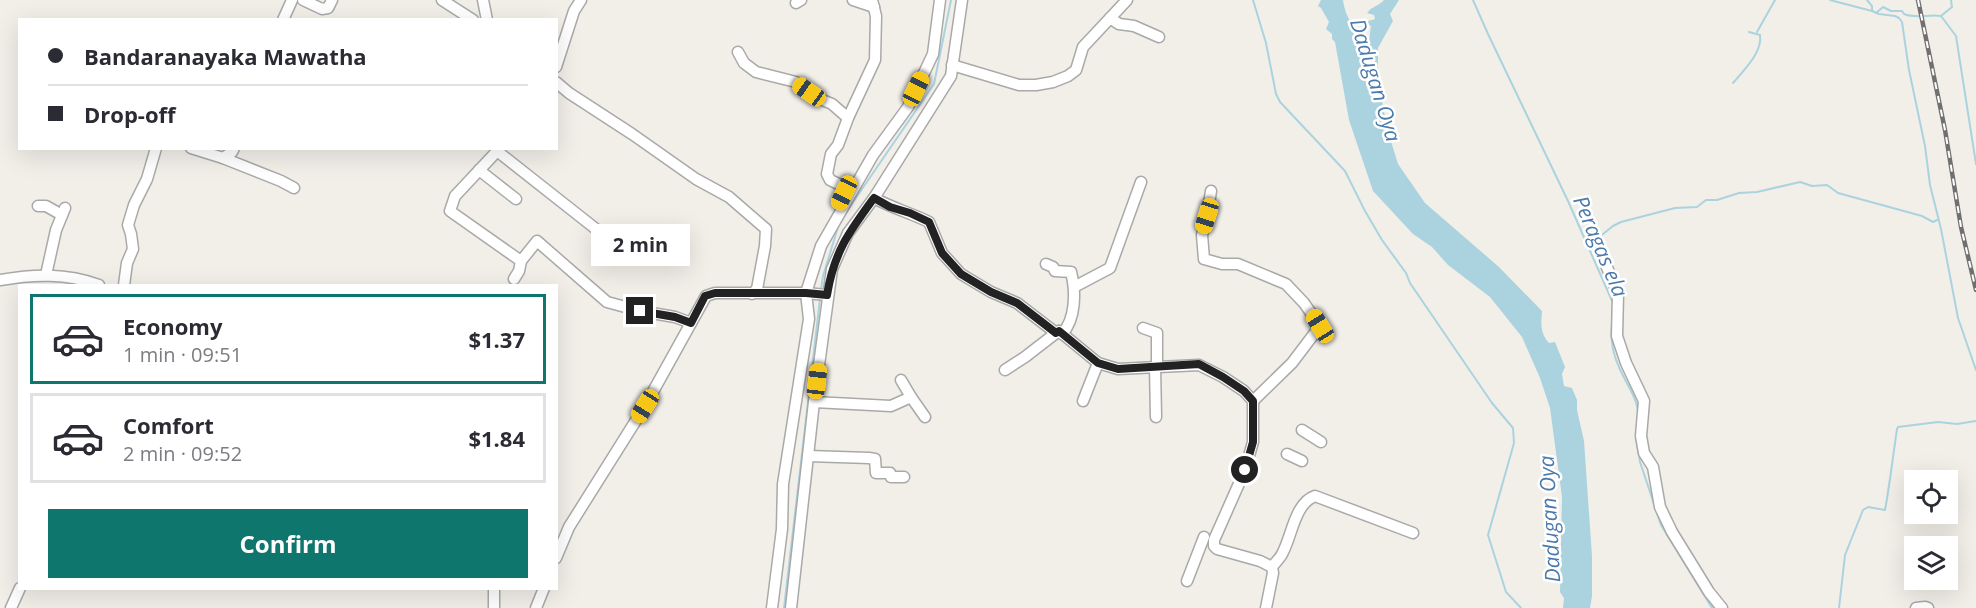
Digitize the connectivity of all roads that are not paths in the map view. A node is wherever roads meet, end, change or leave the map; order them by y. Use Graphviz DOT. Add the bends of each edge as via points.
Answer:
graph roads {
  1 [pos="292,0"];
  2 [pos="303,0"];
  3 [pos="332,0"];
  4 [pos="442,0"];
  5 [pos="483,0"];
  6 [pos="581,0"];
  7 [pos="853,0"];
  8 [pos="940,0"];
  9 [pos="962,0"];
  10 [pos="1127,0"];
  11 [pos="873,3"];
  12 [pos="283,18"];
  13 [pos="470,18"];
  14 [pos="487,18"];
  15 [pos="1110,18"];
  16 [pos="1159,37"];
  17 [pos="738,52"];
  18 [pos="558,61"];
  19 [pos="952,65"];
  20 [pos="558,84"];
  21 [pos="848,118"];
  22 [pos="155,150"];
  23 [pos="197,150"];
  24 [pos="233,150"];
  25 [pos="498,150"];
  26 [pos="223,158"];
  27 [pos="477,172"];
  28 [pos="463,178"];
  29 [pos="1141,182"];
  30 [pos="294,188"];
  31 [pos="1211,191"];
  32 [pos="874,198"];
  33 [pos="516,200"];
  34 [pos="38,206"];
  35 [pos="1594,236"];
  36 [pos="821,246"];
  37 [pos="620,250"];
  38 [pos="521,261"];
  39 [pos="1046,264"];
  40 [pos="45,275"];
  41 [pos="514,279"];
  42 [pos="0,280"];
  43 [pos="96,284"];
  44 [pos="124,284"];
  45 [pos="1074,287"];
  46 [pos="753,294"];
  47 [pos="818,294"];
  48 [pos="691,323"];
  49 [pos="1143,328"];
  50 [pos="1059,333"];
  51 [pos="1098,363"];
  52 [pos="1156,366"];
  53 [pos="1005,370"];
  54 [pos="901,380"];
  55 [pos="911,397"];
  56 [pos="1083,401"];
  57 [pos="1253,401"];
  58 [pos="814,402"];
  59 [pos="925,417"];
  60 [pos="1156,417"];
  61 [pos="1302,430"];
  62 [pos="1321,442"];
  63 [pos="1287,454"];
  64 [pos="808,456"];
  65 [pos="1302,462"];
  66 [pos="904,477"];
  67 [pos="1413,533"];
  68 [pos="1204,537"];
  69 [pos="558,553"];
  70 [pos="1272,567"];
  71 [pos="1187,581"];
  72 [pos="20,590"];
  73 [pos="494,590"];
  74 [pos="543,590"];
  75 [pos="11,608"];
  76 [pos="494,608"];
  77 [pos="536,608"];
  78 [pos="772,608"];
  79 [pos="791,608"];
  80 [pos="1266,608"];
  81 [pos="1722,608"];
  82 [pos="1916,608"];
  83 [pos="1928,608"];
  1 -- 12 [label="street"];
  2 -- 3 [label="street" via="322,9 328,8"];
  4 -- 13 [label="street"];
  5 -- 14 [label="street"];
  6 -- 18 [label="street"];
  7 -- 11 [label="street"];
  8 -- 36 [label="street" via="933,54 908,107 873,155"];
  9 -- 19 [label="street"];
  10 -- 15 [label="street"];
  11 -- 21 [label="street" via="876,60"];
  15 -- 16 [label="street"];
  15 -- 19 [label="street" via="1083,47 1076,70 1053,82 1019,85"];
  17 -- 21 [label="street" via="749,68 796,82"];
  19 -- 32 [label="street" via="951,75"];
  20 -- 46 [label="street" via="696,179 729,197 766,230"];
  21 -- 36 [label="street" via="831,154 827,174 830,180 847,188"];
  22 -- 44 [label="street" via="128,225 133,249"];
  23 -- 26 [label="street"];
  24 -- 26 [label="street"];
  25 -- 27 [label="street"];
  25 -- 37 [label="street"];
  26 -- 30 [label="street"];
  27 -- 28 [label="street"];
  27 -- 33 [label="street"];
  27 -- 38 [label="street" via="455,196 450,212"];
  29 -- 45 [label="street" via="1110,268"];
  31 -- 57 [label="street" via="1202,235 1204,259 1222,264 1238,258 1287,284 1320,326 1292,363"];
  32 -- 47 [label="street" via="848,233"];
  32 -- 50 [label="street" via="929,222 942,253 961,274 1017,303"];
  34 -- 40 [label="street" via="63,212"];
  35 -- 81 [label="street" via="1618,294 1617,336 1644,401 1641,436 1644,453 1653,468 1660,507"];
  36 -- 47 [label="street"];
  38 -- 41 [label="street"];
  38 -- 48 [label="street" via="537,241 607,302"];
  39 -- 45 [label="street" via="1055,271 1071,272"];
  40 -- 42 [label="street"];
  40 -- 43 [label="street"];
  45 -- 50 [label="street" via="1079,299 1067,329"];
  46 -- 47 [label="street"];
  46 -- 48 [label="street" via="705,296"];
  47 -- 58 [label="street"];
  47 -- 78 [label="street" via="808,319 783,484 782,530"];
  48 -- 69 [label="street" via="645,406 569,527"];
  49 -- 52 [label="street" via="1156,333"];
  50 -- 51 [label="street"];
  50 -- 53 [label="street"];
  51 -- 52 [label="street" via="1118,369"];
  51 -- 56 [label="street"];
  52 -- 57 [label="street" via="1199,364 1244,391"];
  52 -- 60 [label="street"];
  54 -- 55 [label="street"];
  55 -- 58 [label="street" via="891,406"];
  55 -- 59 [label="street"];
  57 -- 70 [label="street" via="1253,442 1214,546"];
  58 -- 64 [label="street"];
  61 -- 62 [label="street"];
  63 -- 65 [label="street"];
  64 -- 66 [label="street" via="875,459 876,473"];
  64 -- 79 [label="street"];
  67 -- 70 [label="street" via="1315,496 1306,500 1283,554"];
  68 -- 71 [label="street"];
  70 -- 80 [label="street"];
  72 -- 75 [label="street"];
  73 -- 76 [label="street"];
  74 -- 77 [label="street"];
  82 -- 83 [label="street"];
}
